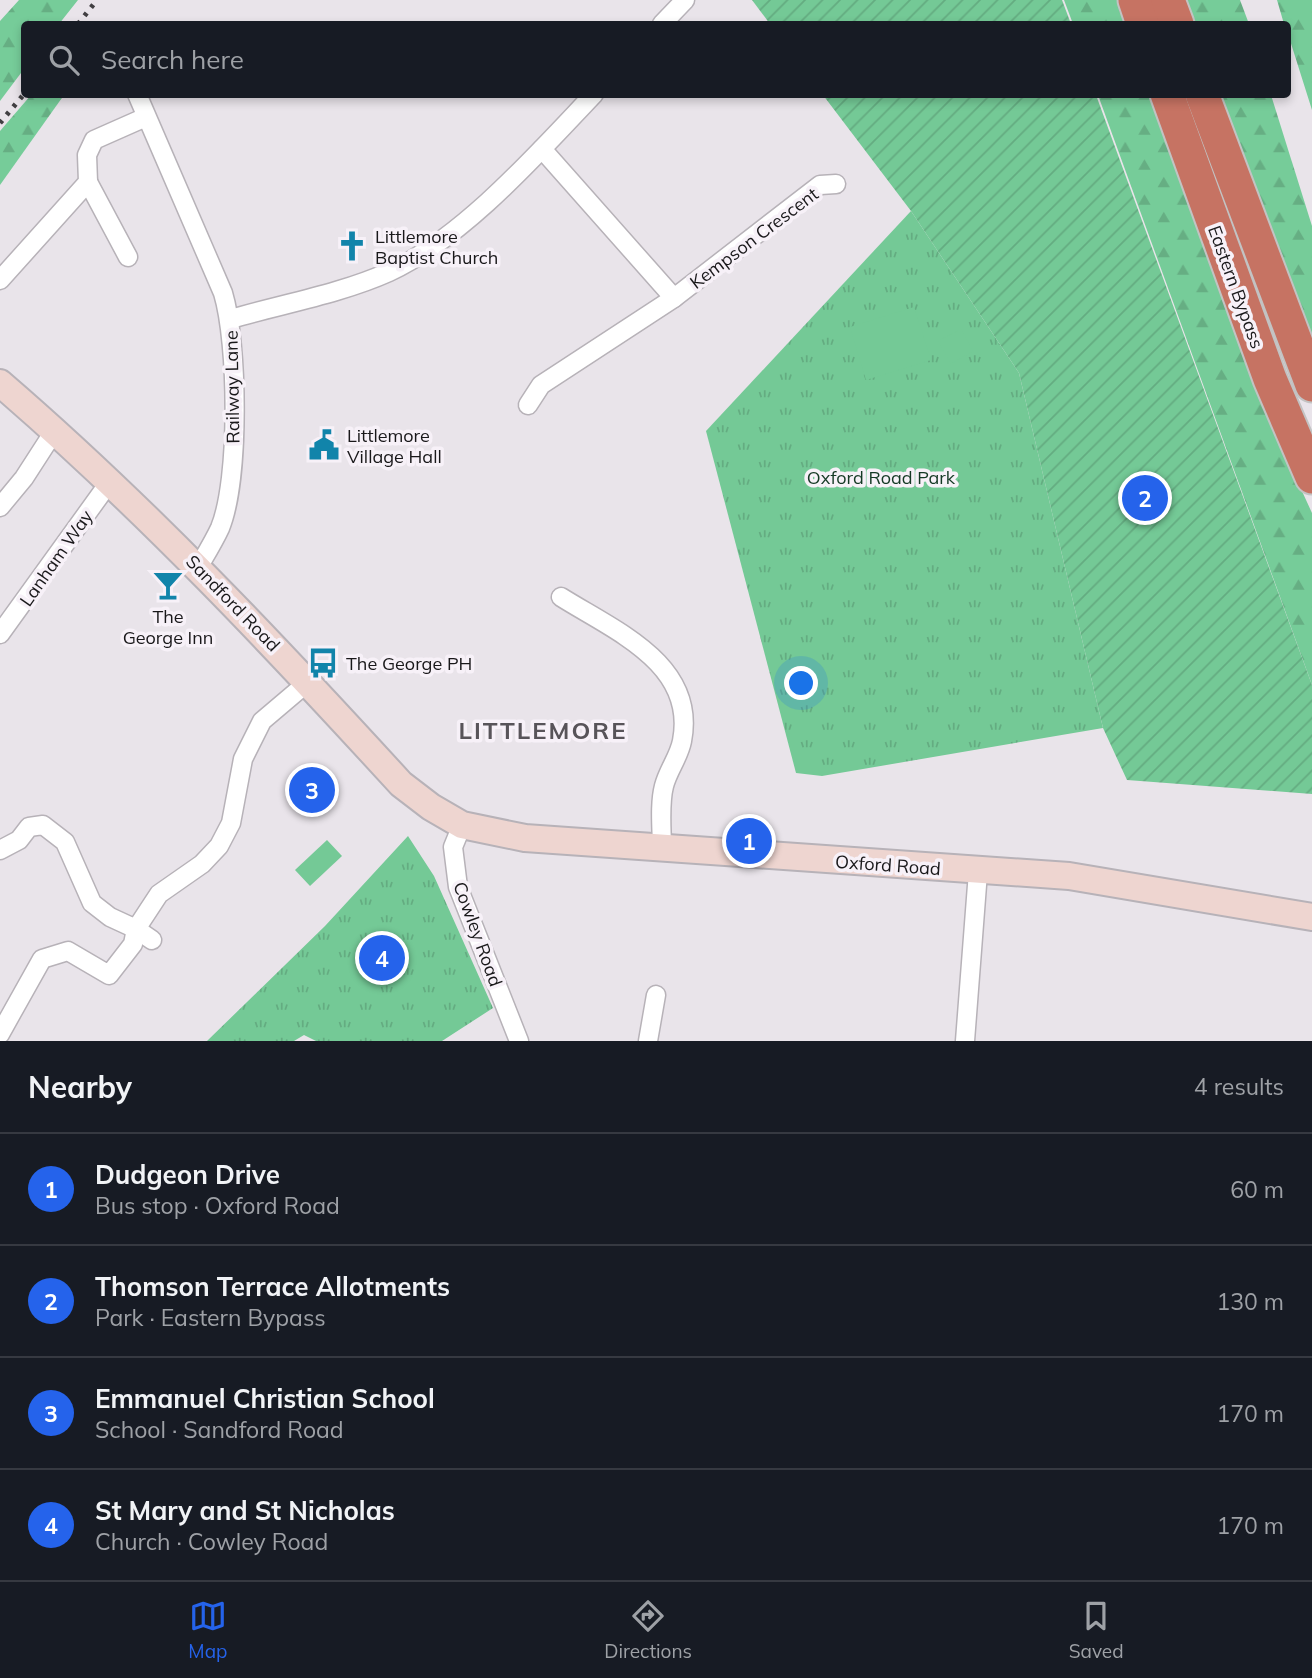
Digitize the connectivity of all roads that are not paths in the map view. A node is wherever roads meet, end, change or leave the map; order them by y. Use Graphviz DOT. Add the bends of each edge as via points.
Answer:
graph roads {
  1 [pos="685,0"];
  2 [pos="1135,0"];
  3 [pos="1168,0"];
  4 [pos="665,21"];
  5 [pos="1142,21"];
  6 [pos="1176,21"];
  7 [pos="139,98"];
  8 [pos="590,98"];
  9 [pos="1168,98"];
  10 [pos="1204,98"];
  11 [pos="146,117"];
  12 [pos="542,149"];
  13 [pos="88,182"];
  14 [pos="836,184"];
  15 [pos="128,257"];
  16 [pos="0,280"];
  17 [pos="674,298"];
  18 [pos="231,319"];
  19 [pos="0,383"];
  20 [pos="1312,385"];
  21 [pos="528,405"];
  22 [pos="55,430"];
  23 [pos="1312,477"];
  24 [pos="111,480"];
  25 [pos="0,507"];
  26 [pos="199,566"];
  27 [pos="561,597"];
  28 [pos="0,634"];
  29 [pos="308,682"];
  30 [pos="461,825"];
  31 [pos="0,850"];
  32 [pos="662,850"];
  33 [pos="978,872"];
  34 [pos="1312,917"];
  35 [pos="136,929"];
  36 [pos="152,940"];
  37 [pos="656,995"];
  38 [pos="0,1034"];
  39 [pos="519,1041"];
  40 [pos="648,1041"];
  41 [pos="965,1041"];
  1 -- 4 [label="street"];
  2 -- 5 [label="highway"];
  3 -- 6 [label="highway"];
  7 -- 11 [label="street, Railway Lane"];
  8 -- 12 [label="street"];
  9 -- 23 [label="highway, Eastern Bypass" via="1270,379"];
  10 -- 20 [label="highway, Eastern Bypass"];
  11 -- 13 [label="street" via="94,140 87,155"];
  11 -- 18 [label="street, Railway Lane"];
  12 -- 17 [label="street, Kempson Crescent"];
  12 -- 18 [label="street" via="449,236 417,257 366,280"];
  13 -- 15 [label="street"];
  13 -- 16 [label="street"];
  14 -- 17 [label="street, Kempson Crescent" via="820,186"];
  17 -- 21 [label="street, Kempson Crescent" via="541,385"];
  18 -- 26 [label="street, Railway Lane" via="234,454 230,492 220,528"];
  19 -- 22 [label="street, Sandford Road"];
  22 -- 24 [label="street, Sandford Road"];
  22 -- 25 [label="street"];
  24 -- 26 [label="street, Sandford Road"];
  24 -- 28 [label="street, Lanham Way"];
  26 -- 29 [label="street, Sandford Road"];
  27 -- 32 [label="street" via="644,649 668,671 681,694 685,724 682,745 663,787"];
  29 -- 30 [label="street, Sandford Road" via="401,784"];
  29 -- 35 [label="street" via="262,721 243,759 231,823 219,846 159,894"];
  30 -- 32 [label="street, Oxford Road" via="525,838"];
  30 -- 39 [label="street, Cowley Road" via="453,847 458,887"];
  31 -- 35 [label="street" via="19,840 29,827 43,825 65,842 92,903"];
  32 -- 33 [label="street, Oxford Road"];
  33 -- 34 [label="street, Oxford Road" via="1092,879"];
  33 -- 41 [label="street"];
  35 -- 36 [label="street"];
  35 -- 38 [label="street" via="133,944 108,975 68,951 42,959"];
  37 -- 40 [label="street"];
}
